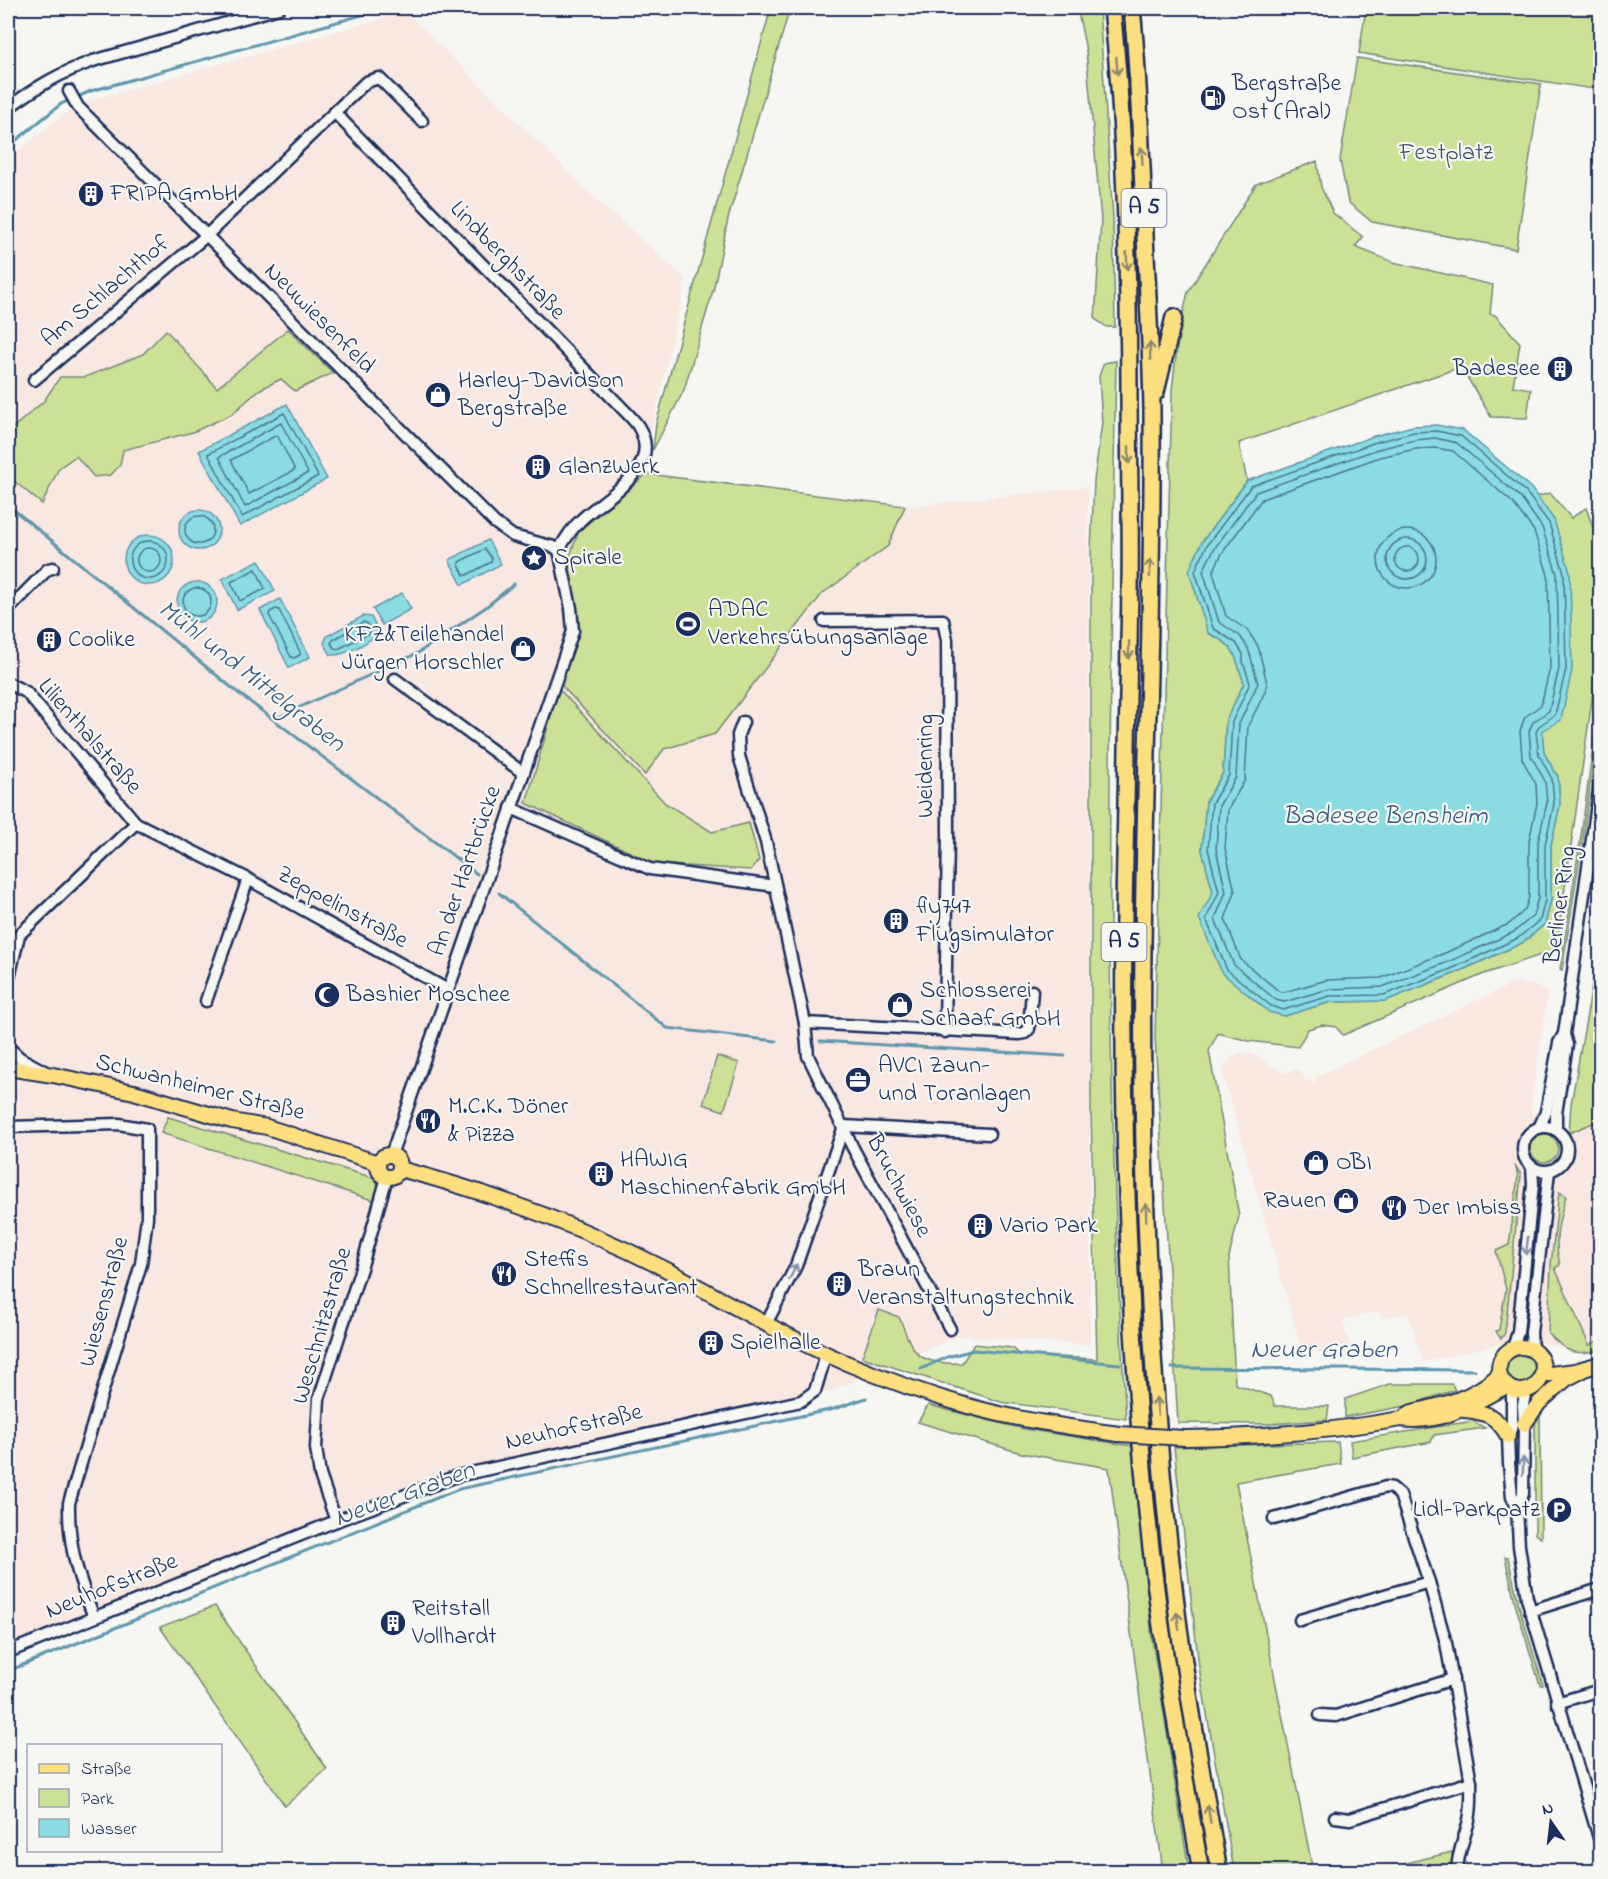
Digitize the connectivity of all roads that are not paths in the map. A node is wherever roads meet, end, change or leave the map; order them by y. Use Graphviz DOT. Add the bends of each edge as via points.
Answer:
graph roads {
  1 [pos="279,8"];
  2 [pos="1112,8"];
  3 [pos="1131,8"];
  4 [pos="69,91"];
  5 [pos="8,108"];
  6 [pos="335,113"];
  7 [pos="422,121"];
  8 [pos="206,236"];
  9 [pos="1174,317"];
  10 [pos="34,380"];
  11 [pos="1152,410"];
  12 [pos="559,550"];
  13 [pos="53,568"];
  14 [pos="8,610"];
  15 [pos="824,621"];
  16 [pos="395,680"];
  17 [pos="8,683"];
  18 [pos="743,722"];
  19 [pos="522,772"];
  20 [pos="1600,783"];
  21 [pos="511,808"];
  22 [pos="136,823"];
  23 [pos="248,879"];
  24 [pos="775,886"];
  25 [pos="8,933"];
  26 [pos="19,935"];
  27 [pos="8,982"];
  28 [pos="448,990"];
  29 [pos="1032,991"];
  30 [pos="206,1001"];
  31 [pos="805,1023"];
  32 [pos="945,1032"];
  33 [pos="1564,1034"];
  34 [pos="8,1047"];
  35 [pos="8,1068"];
  36 [pos="53,1075"];
  37 [pos="844,1126"];
  38 [pos="8,1127"];
  39 [pos="1539,1128"];
  40 [pos="1556,1130"];
  41 [pos="989,1134"];
  42 [pos="391,1155"];
  43 [pos="378,1163"];
  44 [pos="1532,1167"];
  45 [pos="400,1169"];
  46 [pos="1549,1171"];
  47 [pos="387,1177"];
  48 [pos="766,1324"];
  49 [pos="950,1329"];
  50 [pos="1513,1348"];
  51 [pos="1532,1350"];
  52 [pos="826,1354"];
  53 [pos="1591,1366"];
  54 [pos="1542,1368"];
  55 [pos="1511,1385"];
  56 [pos="1464,1410"];
  57 [pos="1401,1419"];
  58 [pos="1524,1424"];
  59 [pos="1508,1436"];
  60 [pos="1517,1506"];
  61 [pos="1274,1519"];
  62 [pos="336,1521"];
  63 [pos="1429,1582"];
  64 [pos="1600,1588"];
  65 [pos="1530,1611"];
  66 [pos="94,1617"];
  67 [pos="1300,1620"];
  68 [pos="8,1652"];
  69 [pos="1453,1679"];
  70 [pos="1600,1690"];
  71 [pos="1557,1703"];
  72 [pos="1320,1715"];
  73 [pos="1470,1782"];
  74 [pos="1335,1817"];
  75 [pos="1600,1841"];
  76 [pos="1201,1872"];
  77 [pos="1219,1872"];
  78 [pos="1457,1872"];
  1 -- 5 [label="street" via="84,64 38,86"];
  2 -- 76 [label="highway, A 5, one-way" via="1128,285 1130,586 1124,910 1130,1285 1158,1610"];
  11 -- 3 [label="highway, A 5, one-way"];
  4 -- 8 [label="street, Neuwiesenfeld" via="78,107"];
  6 -- 7 [label="street" via="366,82 379,78"];
  6 -- 8 [label="street"];
  6 -- 12 [label="street, Lindberghstraße" via="638,425 644,439 642,461 632,478 579,521"];
  8 -- 10 [label="street, Am Schlachthof"];
  8 -- 12 [label="street, Neuwiesenfeld" via="495,523 513,536"];
  9 -- 11 [label="highway"];
  77 -- 11 [label="highway, A 5, one-way" via="1177,1611 1149,1283 1143,1107 1143,913"];
  12 -- 19 [label="street, An der Hartbrücke" via="573,631"];
  13 -- 14 [label="street"];
  15 -- 32 [label="street, Weidenring" via="944,620"];
  16 -- 19 [label="street, An der Hartbrücke"];
  17 -- 22 [label="street, Lilienthalstraße" via="26,692"];
  18 -- 24 [label="street" via="738,735 739,756 766,842"];
  19 -- 21 [label="street, An der Hartbrücke"];
  20 -- 33 [label="street, Berliner Ring"];
  21 -- 24 [label="street" via="650,869"];
  21 -- 28 [label="street, An der Hartbrücke"];
  22 -- 23 [label="street, Zeppelinstraße"];
  22 -- 26 [label="street"];
  23 -- 28 [label="street, Zeppelinstraße"];
  23 -- 30 [label="street, Zeppelinstraße"];
  24 -- 31 [label="street"];
  25 -- 26 [label="street"];
  26 -- 27 [label="street"];
  28 -- 42 [label="street, An der Hartbrücke"];
  29 -- 32 [label="street" via="1029,1029 1025,1033"];
  31 -- 32 [label="street"];
  31 -- 37 [label="street, Bruchwiese" via="808,1056"];
  33 -- 39 [label="street, Berliner Ring" via="1558,1043 1546,1112"];
  33 -- 40 [label="street, Berliner Ring" via="1567,1045"];
  34 -- 36 [label="street"];
  35 -- 36 [label="main road, Schwanheimer Straße"];
  36 -- 43 [label="main road, Schwanheimer Straße" via="134,1092 232,1121 267,1126"];
  37 -- 41 [label="street"];
  48 -- 37 [label="street, one-way" via="796,1266"];
  37 -- 49 [label="street, Bruchwiese"];
  38 -- 66 [label="street, Wiesenstraße" via="119,1124 147,1129 147,1217 141,1264 69,1503 72,1555"];
  39 -- 40 [label="street"];
  39 -- 44 [label="street, Berliner Ring" via="1531,1132 1524,1146 1526,1160"];
  40 -- 46 [label="street, Berliner Ring" via="1565,1140 1566,1155 1560,1165"];
  42 -- 43 [label="main road"];
  42 -- 45 [label="main road" via="399,1161"];
  43 -- 47 [label="main road" via="379,1172"];
  44 -- 46 [label="street"];
  44 -- 50 [label="street, Berliner Ring, one-way" via="1518,1332"];
  45 -- 47 [label="main road" via="396,1175"];
  45 -- 48 [label="main road" via="510,1203 587,1233"];
  46 -- 51 [label="street"];
  47 -- 62 [label="street, Weschnitzstraße" via="319,1399 316,1448"];
  48 -- 52 [label="main road"];
  50 -- 51 [label="main road"];
  50 -- 55 [label="main road, Berliner Ring" via="1498,1366"];
  51 -- 54 [label="main road"];
  52 -- 57 [label="main road, bridge" via="969,1407 1119,1434 1185,1438 1264,1436"];
  52 -- 62 [label="street, Neuhofstraße" via="815,1391 801,1401 457,1476"];
  53 -- 54 [label="main road"];
  53 -- 58 [label="main road" via="1566,1379 1539,1403"];
  54 -- 55 [label="main road" via="1538,1382"];
  55 -- 56 [label="main road"];
  55 -- 57 [label="main road" via="1488,1384 1464,1398 1412,1412"];
  55 -- 58 [label="street, Berliner Ring" via="1523,1405"];
  55 -- 59 [label="street, Berliner Ring" via="1512,1427"];
  56 -- 57 [label="main road" via="1413,1421"];
  56 -- 59 [label="main road" via="1480,1411 1498,1420"];
  60 -- 58 [label="street, Berliner Ring, one-way" via="1523,1494"];
  59 -- 60 [label="street, Berliner Ring" via="1512,1497"];
  60 -- 65 [label="street, Berliner Ring"];
  61 -- 63 [label="street" via="1392,1488 1403,1501"];
  62 -- 66 [label="street, Neuhofstraße"];
  63 -- 67 [label="street"];
  63 -- 69 [label="street"];
  64 -- 65 [label="street"];
  65 -- 71 [label="street, Berliner Ring"];
  66 -- 68 [label="street, Neuhofstraße"];
  69 -- 72 [label="street" via="1336,1716"];
  69 -- 73 [label="street"];
  70 -- 71 [label="street"];
  71 -- 75 [label="street, Berliner Ring"];
  73 -- 74 [label="street" via="1350,1819"];
  73 -- 78 [label="street" via="1472,1802 1457,1856"];
}
